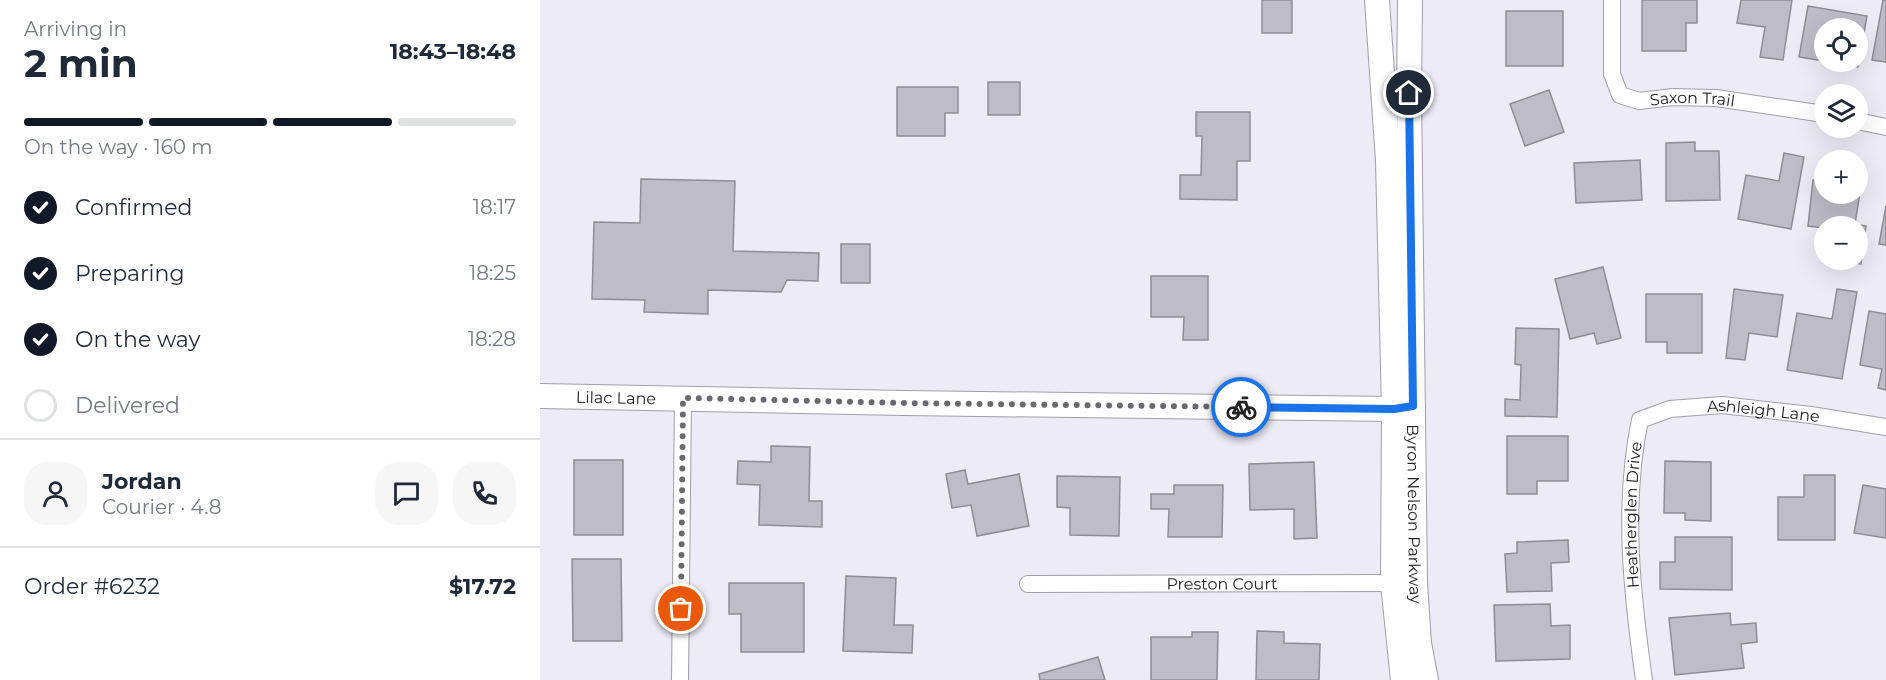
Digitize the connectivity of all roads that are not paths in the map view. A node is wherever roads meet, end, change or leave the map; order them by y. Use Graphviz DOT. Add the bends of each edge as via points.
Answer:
graph roads {
  1 [pos="1377,0"];
  2 [pos="1410,0"];
  3 [pos="1612,0"];
  4 [pos="1814,113"];
  5 [pos="1868,123"];
  6 [pos="1886,127"];
  7 [pos="1400,206"];
  8 [pos="540,396"];
  9 [pos="683,398"];
  10 [pos="1403,408"];
  11 [pos="1640,420"];
  12 [pos="1886,427"];
  13 [pos="1404,583"];
  14 [pos="1028,584"];
  15 [pos="680,680"];
  16 [pos="1403,680"];
  17 [pos="1426,680"];
  18 [pos="1644,680"];
  1 -- 7 [label="street, Byron Nelson Parkway" via="1388,161"];
  2 -- 7 [label="street, Byron Nelson Parkway"];
  3 -- 4 [label="street, Saxon Trail" via="1612,74 1620,95 1639,101 1716,98"];
  5 -- 6 [label="street"];
  7 -- 10 [label="street, Byron Nelson Parkway"];
  8 -- 9 [label="street, Lilac Lane"];
  9 -- 10 [label="street, Lilac Lane"];
  9 -- 15 [label="street"];
  10 -- 13 [label="street, Byron Nelson Parkway"];
  11 -- 12 [label="street, Ashleigh Lane" via="1670,409 1722,405"];
  11 -- 18 [label="street, Heatherglen Drive" via="1629,498 1634,606"];
  13 -- 14 [label="street, Preston Court"];
  13 -- 16 [label="street, Byron Nelson Parkway"];
  13 -- 17 [label="street, Byron Nelson Parkway"];
}
